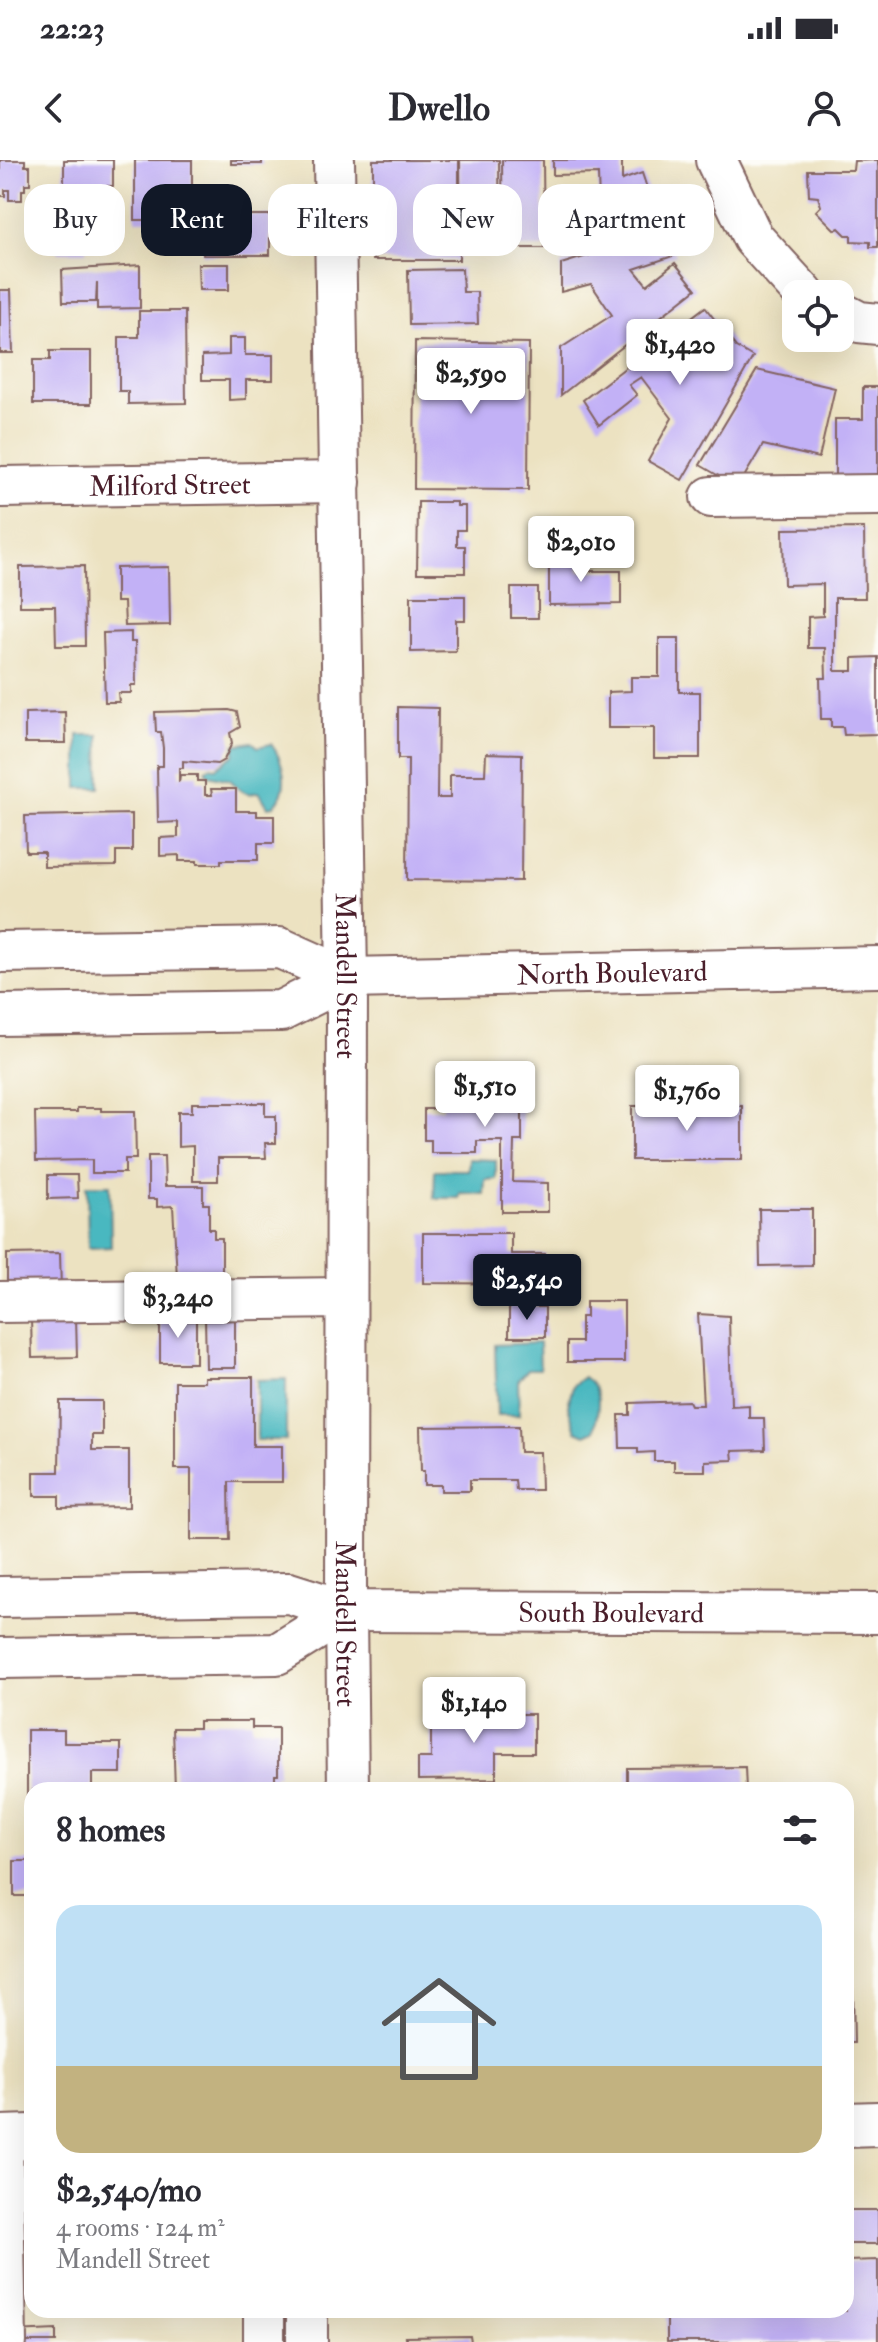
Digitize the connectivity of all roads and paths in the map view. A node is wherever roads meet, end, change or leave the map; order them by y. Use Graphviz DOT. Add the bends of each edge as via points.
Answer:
graph roads {
  1 [pos="334,160"];
  2 [pos="716,160"];
  3 [pos="791,280"];
  4 [pos="854,319"];
  5 [pos="878,324"];
  6 [pos="340,482"];
  7 [pos="0,487"];
  8 [pos="878,495"];
  9 [pos="711,497"];
  10 [pos="0,952"];
  11 [pos="878,967"];
  12 [pos="347,978"];
  13 [pos="0,1015"];
  14 [pos="346,1298"];
  15 [pos="0,1302"];
  16 [pos="0,1597"];
  17 [pos="346,1611"];
  18 [pos="878,1613"];
  19 [pos="0,1658"];
  20 [pos="348,1782"];
  21 [pos="878,2124"];
  22 [pos="854,2125"];
  23 [pos="11,2138"];
  24 [pos="264,2318"];
  25 [pos="307,2318"];
  26 [pos="6,2342"];
  27 [pos="264,2342"];
  28 [pos="307,2342"];
  1 -- 6 [label="street, Mandell Street"];
  2 -- 3 [label="street" via="753,238"];
  4 -- 5 [label="street"];
  6 -- 7 [label="street, Milford Street"];
  6 -- 12 [label="street, Mandell Street"];
  8 -- 9 [label="street"];
  10 -- 12 [label="street, North Boulevard" via="280,948"];
  11 -- 12 [label="street, North Boulevard"];
  12 -- 13 [label="street, North Boulevard" via="281,1011"];
  12 -- 14 [label="street, Mandell Street"];
  14 -- 15 [label="street"];
  14 -- 17 [label="street, Mandell Street"];
  16 -- 17 [label="street, South Boulevard" via="289,1593"];
  17 -- 18 [label="street, South Boulevard"];
  17 -- 19 [label="street" via="277,1654"];
  17 -- 20 [label="street, Mandell Street"];
  21 -- 22 [label="main road"];
  23 -- 26 [label="street"];
  24 -- 27 [label="street"];
  25 -- 28 [label="street"];
}
